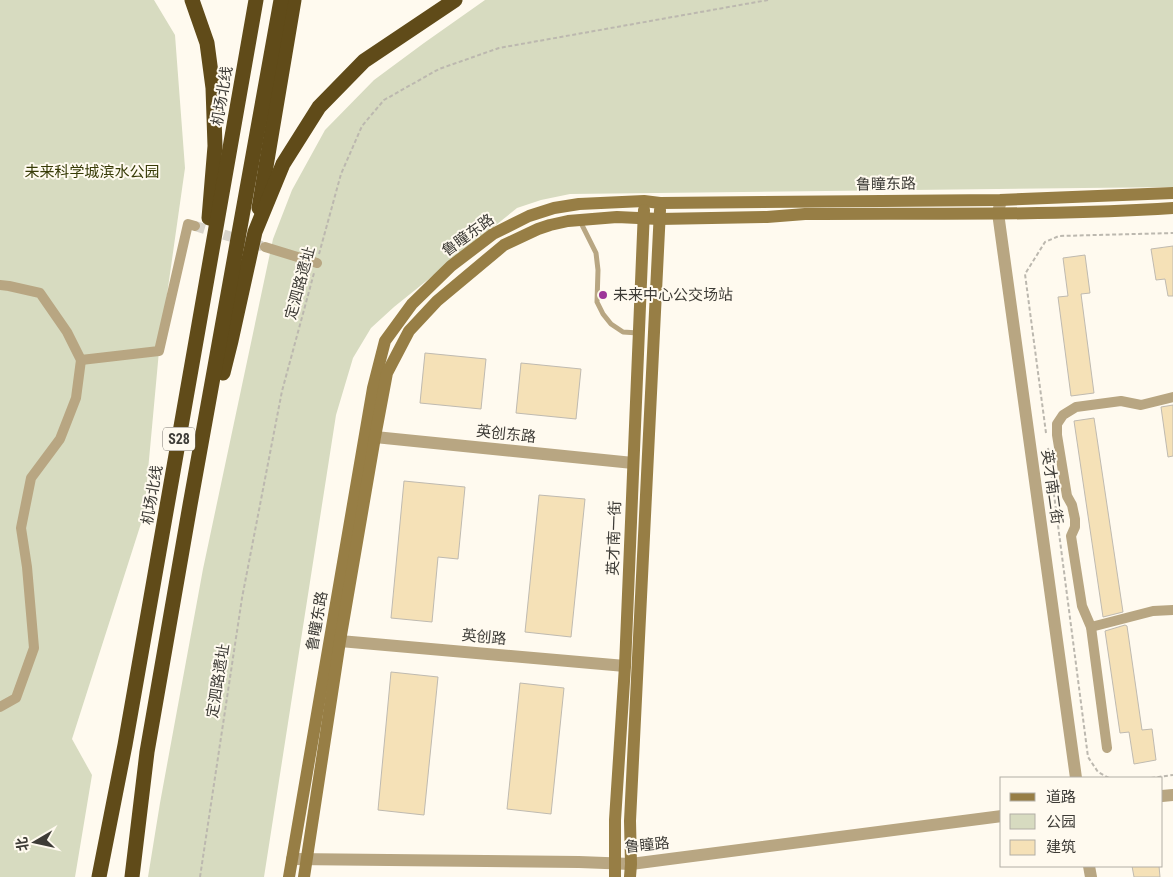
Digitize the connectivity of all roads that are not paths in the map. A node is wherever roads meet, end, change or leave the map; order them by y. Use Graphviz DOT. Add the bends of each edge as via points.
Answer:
graph roads {
  1 [pos="192,0"];
  2 [pos="256,0"];
  3 [pos="281,0"];
  4 [pos="294,0"];
  5 [pos="455,0"];
  6 [pos="1173,193"];
  7 [pos="1000,200"];
  8 [pos="644,201"];
  9 [pos="660,203"];
  10 [pos="1173,208"];
  11 [pos="998,213"];
  12 [pos="645,218"];
  13 [pos="659,219"];
  14 [pos="580,220"];
  15 [pos="195,226"];
  16 [pos="254,232"];
  17 [pos="265,247"];
  18 [pos="317,263"];
  19 [pos="0,286"];
  20 [pos="202,309"];
  21 [pos="639,333"];
  22 [pos="81,360"];
  23 [pos="1173,397"];
  24 [pos="375,437"];
  25 [pos="633,463"];
  26 [pos="190,505"];
  27 [pos="1173,610"];
  28 [pos="1091,627"];
  29 [pos="340,640"];
  30 [pos="624,666"];
  31 [pos="0,707"];
  32 [pos="1107,748"];
  33 [pos="1076,777"];
  34 [pos="1000,816"];
  35 [pos="292,859"];
  36 [pos="306,859"];
  37 [pos="615,864"];
  38 [pos="631,871"];
  39 [pos="99,877"];
  40 [pos="132,877"];
  41 [pos="289,877"];
  42 [pos="304,877"];
  43 [pos="615,877"];
  1 -- 20 [label="highway" via="207,43 215,146"];
  2 -- 20 [label="highway, 机场北线 / S28"];
  3 -- 26 [label="highway, S28"];
  4 -- 16 [label="highway"];
  5 -- 16 [label="highway" via="364,61 320,107 284,164"];
  6 -- 7 [label="main road, 鲁瞳东路"];
  7 -- 9 [label="main road, 鲁瞳东路"];
  7 -- 11 [label="street, 英才南二街"];
  8 -- 9 [label="main road, 鲁瞳东路"];
  8 -- 12 [label="main road, 英才南一街"];
  8 -- 35 [label="main road, 鲁瞳东路" via="554,208 529,216 494,234 452,266 412,304 385,341 373,388"];
  9 -- 13 [label="main road, 英才南一街"];
  10 -- 11 [label="main road, 鲁瞳东路"];
  11 -- 13 [label="main road, 鲁瞳东路"];
  11 -- 33 [label="street, 英才南二街"];
  12 -- 13 [label="main road, 鲁瞳东路"];
  12 -- 14 [label="main road, 鲁瞳东路"];
  12 -- 21 [label="main road, 英才南一街"];
  13 -- 38 [label="main road, 英才南一街" via="630,821"];
  14 -- 21 [label="lane" via="596,254 597,302 603,314 623,332"];
  14 -- 24 [label="main road, 鲁瞳东路" via="550,225 504,245 437,301 409,331 387,373"];
  15 -- 22 [label="street" via="188,224 159,351"];
  16 -- 26 [label="highway"];
  17 -- 18 [label="street"];
  19 -- 22 [label="street" via="40,293 67,332"];
  20 -- 39 [label="highway, 机场北线 / S28"];
  21 -- 25 [label="main road, 英才南一街"];
  22 -- 31 [label="street" via="76,398 60,439 31,478 21,528 34,648 16,698"];
  23 -- 28 [label="street" via="1141,405 1121,401 1076,407 1063,415 1057,424 1067,496 1075,519 1071,536 1082,606"];
  24 -- 25 [label="street, 英创东路"];
  24 -- 29 [label="main road, 鲁瞳东路"];
  25 -- 30 [label="main road, 英才南一街"];
  26 -- 40 [label="highway, S28" via="147,752"];
  27 -- 28 [label="street" via="1153,611"];
  28 -- 32 [label="street"];
  29 -- 30 [label="street, 英创路"];
  29 -- 36 [label="main road, 鲁瞳东路"];
  30 -- 37 [label="main road, 英才南一街"];
  34 -- 38 [label="street, 鲁瞳路"];
  35 -- 36 [label="street, 鲁瞳路"];
  35 -- 41 [label="main road, 鲁瞳东路"];
  36 -- 37 [label="street, 鲁瞳路"];
  36 -- 42 [label="main road, 鲁瞳东路"];
  37 -- 38 [label="street, 鲁瞳路"];
  37 -- 43 [label="main road, 英才南一街"];
}
